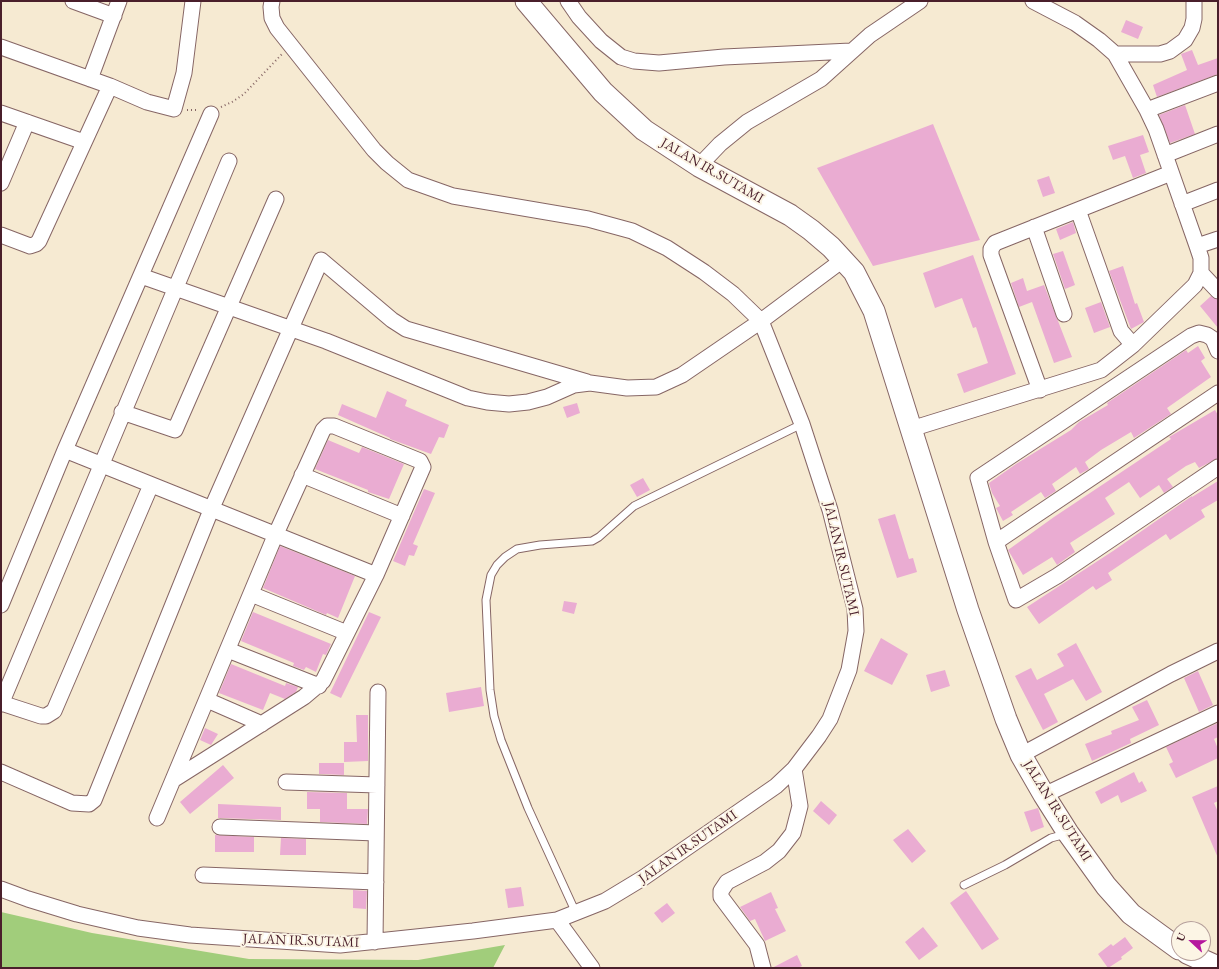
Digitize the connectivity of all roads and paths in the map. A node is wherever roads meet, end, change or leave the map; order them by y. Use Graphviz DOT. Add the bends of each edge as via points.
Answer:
graph roads {
  1 [pos="73,1"];
  2 [pos="119,1"];
  3 [pos="193,1"];
  4 [pos="272,1"];
  5 [pos="526,1"];
  6 [pos="568,1"];
  7 [pos="920,1"];
  8 [pos="1033,1"];
  9 [pos="1194,1"];
  10 [pos="114,16"];
  11 [pos="292,46"];
  12 [pos="1,47"];
  13 [pos="851,51"];
  14 [pos="1115,54"];
  15 [pos="90,79"];
  16 [pos="1218,83"];
  17 [pos="110,86"];
  18 [pos="174,109"];
  19 [pos="1147,110"];
  20 [pos="210,111"];
  21 [pos="1,113"];
  22 [pos="27,122"];
  23 [pos="1218,134"];
  24 [pos="84,142"];
  25 [pos="1165,155"];
  26 [pos="228,161"];
  27 [pos="699,166"];
  28 [pos="1171,173"];
  29 [pos="1,183"];
  30 [pos="1218,190"];
  31 [pos="276,199"];
  32 [pos="1182,204"];
  33 [pos="1078,210"];
  34 [pos="1034,227"];
  35 [pos="1,235"];
  36 [pos="1218,239"];
  37 [pos="1197,246"];
  38 [pos="844,259"];
  39 [pos="1201,273"];
  40 [pos="141,276"];
  41 [pos="175,288"];
  42 [pos="1218,290"];
  43 [pos="230,307"];
  44 [pos="1064,314"];
  45 [pos="761,321"];
  46 [pos="291,329"];
  47 [pos="1133,345"];
  48 [pos="1218,351"];
  49 [pos="590,383"];
  50 [pos="1040,390"];
  51 [pos="1218,393"];
  52 [pos="122,412"];
  53 [pos="802,424"];
  54 [pos="911,429"];
  55 [pos="65,450"];
  56 [pos="100,465"];
  57 [pos="1218,467"];
  58 [pos="302,475"];
  59 [pos="151,486"];
  60 [pos="211,510"];
  61 [pos="402,516"];
  62 [pos="276,536"];
  63 [pos="996,542"];
  64 [pos="376,575"];
  65 [pos="251,594"];
  66 [pos="1,605"];
  67 [pos="347,633"];
  68 [pos="228,650"];
  69 [pos="1218,651"];
  70 [pos="319,686"];
  71 [pos="378,692"];
  72 [pos="207,700"];
  73 [pos="1,704"];
  74 [pos="1218,713"];
  75 [pos="262,724"];
  76 [pos="1021,755"];
  77 [pos="794,769"];
  78 [pos="1,772"];
  79 [pos="173,780"];
  80 [pos="286,782"];
  81 [pos="377,785"];
  82 [pos="1044,795"];
  83 [pos="157,818"];
  84 [pos="220,827"];
  85 [pos="376,833"];
  86 [pos="1068,833"];
  87 [pos="203,875"];
  88 [pos="376,882"];
  89 [pos="964,886"];
  90 [pos="1,889"];
  91 [pos="576,914"];
  92 [pos="557,920"];
  93 [pos="375,942"];
  94 [pos="1171,943"];
  95 [pos="1205,961"];
  96 [pos="1218,967"];
  97 [pos="592,968"];
  98 [pos="763,968"];
  1 -- 10 [label="street"];
  2 -- 10 [label="street"];
  3 -- 18 [label="street" via="184,73"];
  4 -- 11 [label="street" via="272,18"];
  5 -- 27 [label="street, JALAN IR.SUTAMI" via="624,113 644,130"];
  6 -- 13 [label="street" via="600,40 621,57 634,61 659,63"];
  7 -- 13 [label="street"];
  8 -- 14 [label="street" via="1075,23"];
  9 -- 14 [label="street" via="1192,28 1185,40 1170,51 1160,54"];
  10 -- 15 [label="street"];
  11 -- 20 [label="path" via="244,94"];
  11 -- 45 [label="street" via="374,150 408,180 453,196 588,220 632,231 667,248 704,272 733,294"];
  12 -- 15 [label="street"];
  13 -- 27 [label="street" via="834,70 821,79 740,127"];
  14 -- 19 [label="street"];
  15 -- 17 [label="street"];
  16 -- 19 [label="street"];
  17 -- 18 [label="street" via="147,102"];
  17 -- 24 [label="street"];
  18 -- 20 [label="path"];
  19 -- 25 [label="street"];
  20 -- 40 [label="street"];
  21 -- 22 [label="street"];
  22 -- 24 [label="street"];
  22 -- 29 [label="street"];
  23 -- 25 [label="street"];
  24 -- 35 [label="street" via="36,244 30,246"];
  25 -- 28 [label="street"];
  26 -- 41 [label="street"];
  27 -- 38 [label="street, JALAN IR.SUTAMI" via="790,215"];
  28 -- 32 [label="street"];
  28 -- 33 [label="street"];
  30 -- 32 [label="street"];
  31 -- 43 [label="street"];
  32 -- 37 [label="street"];
  33 -- 34 [label="street"];
  33 -- 47 [label="street" via="1121,331"];
  34 -- 44 [label="street"];
  34 -- 50 [label="street" via="995,242 991,255"];
  36 -- 37 [label="street"];
  37 -- 39 [label="street" via="1201,258"];
  38 -- 45 [label="street"];
  38 -- 54 [label="street, JALAN IR.SUTAMI" via="858,278 874,311"];
  39 -- 42 [label="street"];
  39 -- 47 [label="street" via="1195,285"];
  40 -- 41 [label="street"];
  40 -- 55 [label="street"];
  41 -- 43 [label="street"];
  41 -- 52 [label="street"];
  43 -- 46 [label="street"];
  43 -- 52 [label="street" via="175,430"];
  45 -- 49 [label="street" via="682,375 656,387 627,388"];
  45 -- 53 [label="street, JALAN IR.SUTAMI"];
  46 -- 49 [label="street" via="468,398 487,402 528,402 574,385"];
  46 -- 49 [label="street" via="321,260 406,329"];
  46 -- 60 [label="street"];
  47 -- 50 [label="street" via="1101,370"];
  48 -- 63 [label="street" via="1213,339 1207,335 1199,333 1191,336 978,478"];
  50 -- 54 [label="street"];
  51 -- 63 [label="street"];
  52 -- 56 [label="street"];
  53 -- 77 [label="street, JALAN IR.SUTAMI" via="830,510 855,609 856,631 841,694 819,736"];
  53 -- 91 [label="lane" via="634,506 600,537 592,541 517,549 497,565 491,575 486,600 490,690 494,716 526,801"];
  54 -- 76 [label="street, JALAN IR.SUTAMI" via="968,610"];
  55 -- 56 [label="street"];
  55 -- 66 [label="street"];
  56 -- 59 [label="street"];
  56 -- 73 [label="street"];
  57 -- 63 [label="street" via="1057,576 1016,600"];
  58 -- 61 [label="street"];
  58 -- 61 [label="street" via="322,430 331,425 417,459 423,468"];
  58 -- 62 [label="street"];
  59 -- 60 [label="street"];
  59 -- 73 [label="street" via="54,711 41,716"];
  60 -- 62 [label="street"];
  60 -- 78 [label="street" via="94,800 89,804 72,803"];
  61 -- 64 [label="street"];
  62 -- 64 [label="street"];
  62 -- 65 [label="street"];
  64 -- 67 [label="street"];
  65 -- 67 [label="street"];
  65 -- 68 [label="street"];
  67 -- 70 [label="street"];
  68 -- 70 [label="street"];
  68 -- 72 [label="street"];
  69 -- 76 [label="street"];
  70 -- 75 [label="street"];
  71 -- 81 [label="street"];
  72 -- 75 [label="street"];
  72 -- 79 [label="street"];
  74 -- 82 [label="street"];
  75 -- 79 [label="street"];
  76 -- 82 [label="street, JALAN IR.SUTAMI"];
  77 -- 91 [label="street, JALAN IR.SUTAMI" via="776,786 643,878 605,901"];
  77 -- 98 [label="street" via="800,806 793,833 779,851 760,865 727,882 721,891 721,897 757,945"];
  79 -- 83 [label="street"];
  80 -- 81 [label="street"];
  81 -- 85 [label="street"];
  82 -- 86 [label="street, JALAN IR.SUTAMI"];
  84 -- 85 [label="street"];
  85 -- 88 [label="street"];
  86 -- 89 [label="lane" via="1051,838 1005,866"];
  86 -- 94 [label="street, JALAN IR.SUTAMI" via="1106,886 1131,914"];
  87 -- 88 [label="street"];
  88 -- 93 [label="street"];
  90 -- 93 [label="street, JALAN IR.SUTAMI" via="77,914 138,928 294,943 340,945"];
  91 -- 92 [label="street, JALAN IR.SUTAMI"];
  92 -- 93 [label="street, JALAN IR.SUTAMI"];
  92 -- 97 [label="street"];
  95 -- 96 [label="street"];
}
